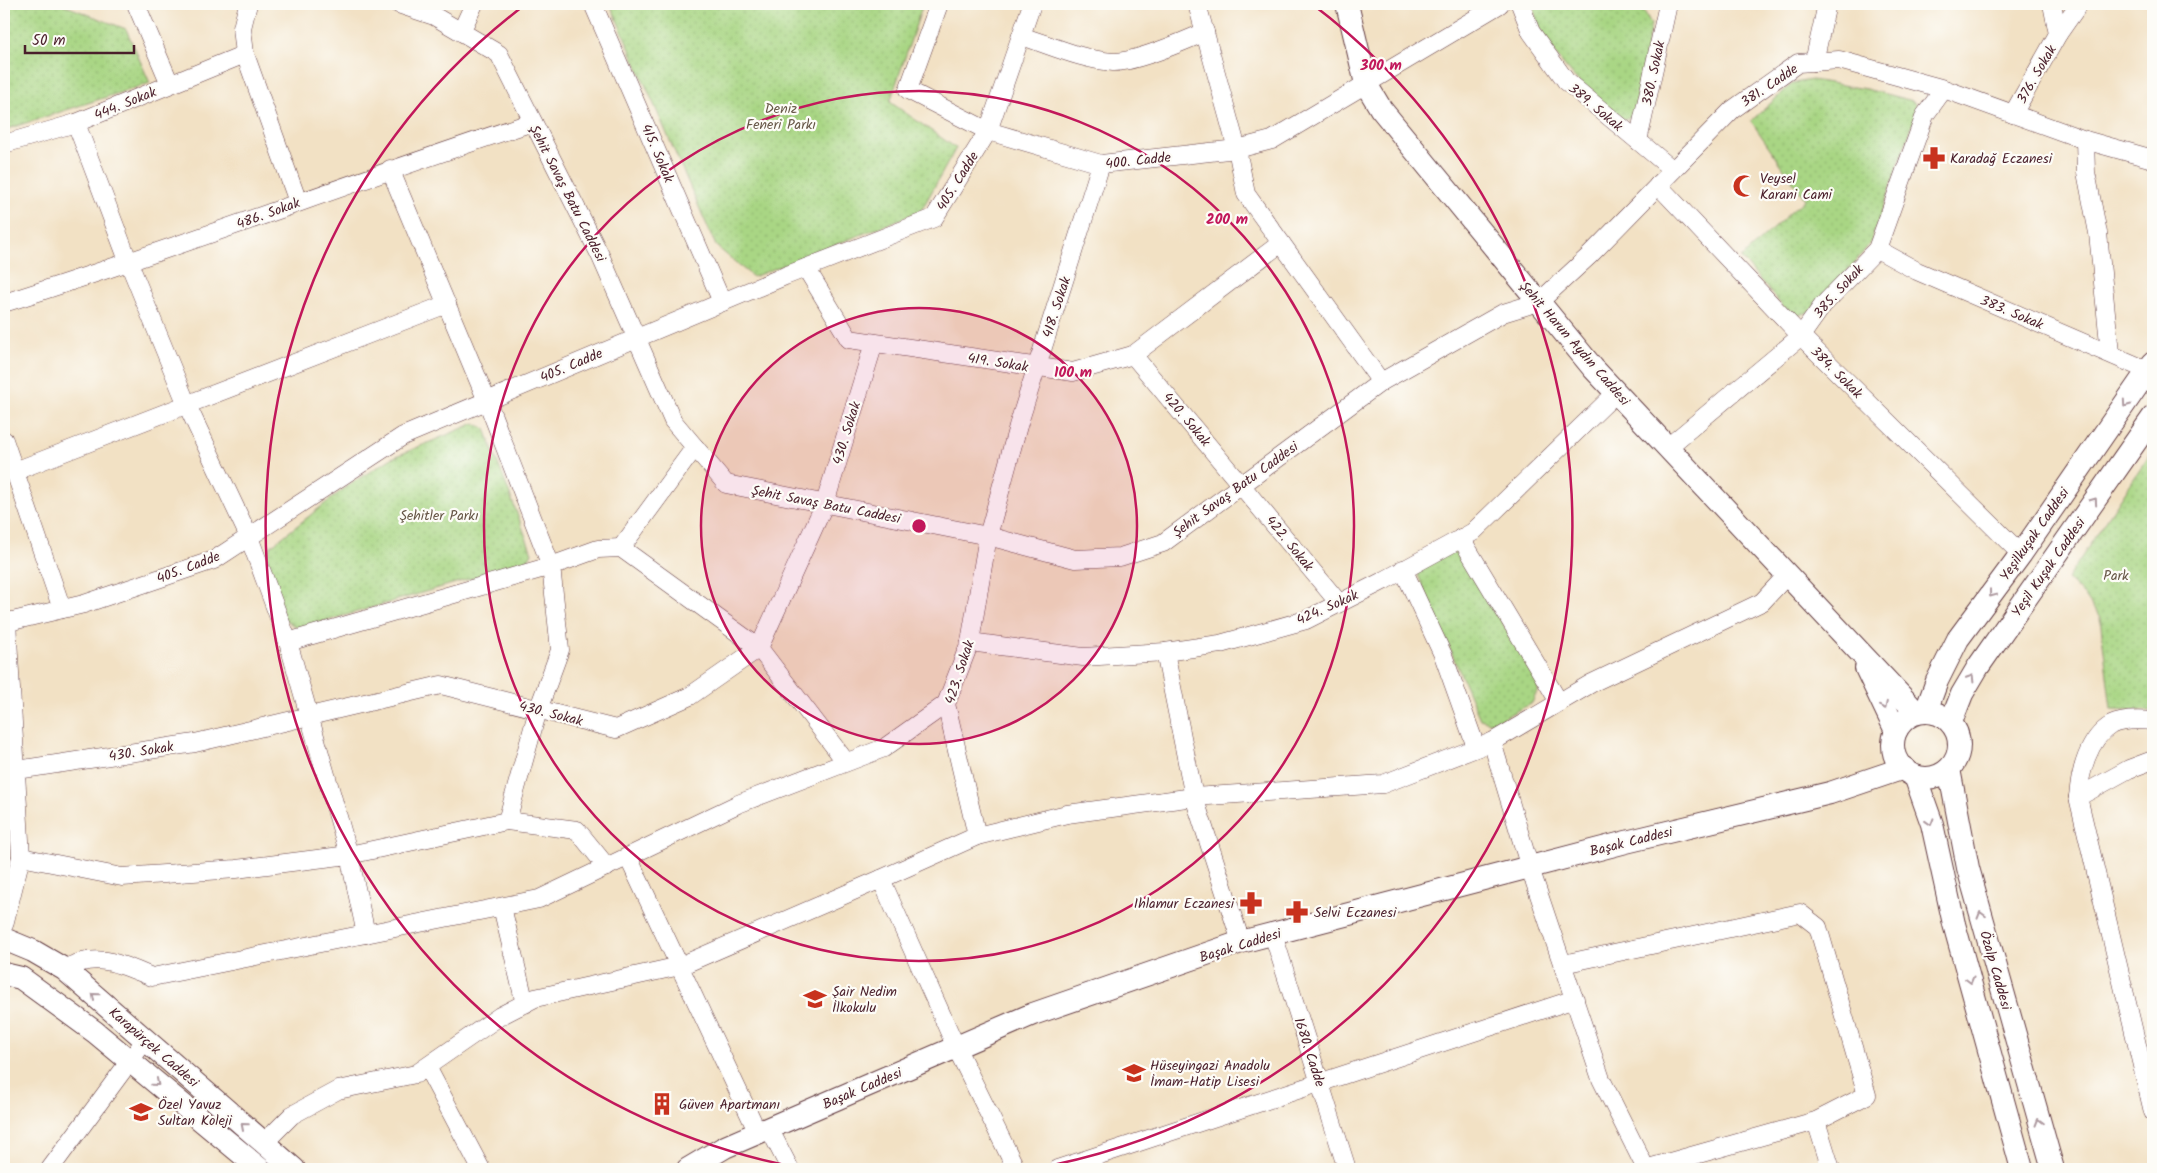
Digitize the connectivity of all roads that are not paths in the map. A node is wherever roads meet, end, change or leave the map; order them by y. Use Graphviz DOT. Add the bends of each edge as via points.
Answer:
graph roads {
  1 [pos="136,4"];
  2 [pos="248,4"];
  3 [pos="398,4"];
  4 [pos="474,4"];
  5 [pos="593,4"];
  6 [pos="939,4"];
  7 [pos="1032,4"];
  8 [pos="1197,4"];
  9 [pos="1347,4"];
  10 [pos="1500,4"];
  11 [pos="1520,4"];
  12 [pos="1668,4"];
  13 [pos="1827,4"];
  14 [pos="2052,4"];
  15 [pos="2079,4"];
  16 [pos="462,32"];
  17 [pos="1205,32"];
  18 [pos="2058,34"];
  19 [pos="1021,36"];
  20 [pos="245,54"];
  21 [pos="1814,62"];
  22 [pos="170,84"];
  23 [pos="1366,84"];
  24 [pos="1944,89"];
  25 [pos="2012,114"];
  26 [pos="533,122"];
  27 [pos="76,123"];
  28 [pos="988,132"];
  29 [pos="2085,140"];
  30 [pos="1638,141"];
  31 [pos="4,144"];
  32 [pos="1237,149"];
  33 [pos="2153,160"];
  34 [pos="1102,164"];
  35 [pos="390,169"];
  36 [pos="1673,170"];
  37 [pos="1658,186"];
  38 [pos="298,202"];
  39 [pos="1281,243"];
  40 [pos="1877,249"];
  41 [pos="129,263"];
  42 [pos="806,268"];
  43 [pos="722,302"];
  44 [pos="1539,302"];
  45 [pos="4,303"];
  46 [pos="447,304"];
  47 [pos="1801,336"];
  48 [pos="636,337"];
  49 [pos="874,343"];
  50 [pos="2110,353"];
  51 [pos="1132,355"];
  52 [pos="2151,367"];
  53 [pos="1037,368"];
  54 [pos="1381,382"];
  55 [pos="1617,392"];
  56 [pos="487,400"];
  57 [pos="187,405"];
  58 [pos="2153,417"];
  59 [pos="4,440"];
  60 [pos="695,447"];
  61 [pos="1668,447"];
  62 [pos="9,471"];
  63 [pos="1241,484"];
  64 [pos="824,504"];
  65 [pos="988,536"];
  66 [pos="249,537"];
  67 [pos="1461,538"];
  68 [pos="621,548"];
  69 [pos="2021,554"];
  70 [pos="551,566"];
  71 [pos="1403,569"];
  72 [pos="1787,575"];
  73 [pos="1339,603"];
  74 [pos="62,609"];
  75 [pos="5,623"];
  76 [pos="288,642"];
  77 [pos="970,642"];
  78 [pos="759,648"];
  79 [pos="1857,649"];
  80 [pos="1165,652"];
  81 [pos="1559,702"];
  82 [pos="946,704"];
  83 [pos="538,710"];
  84 [pos="1922,712"];
  85 [pos="309,716"];
  86 [pos="2153,721"];
  87 [pos="1950,722"];
  88 [pos="1896,731"];
  89 [pos="1484,745"];
  90 [pos="2153,760"];
  91 [pos="846,762"];
  92 [pos="1949,769"];
  93 [pos="10,771"];
  94 [pos="1909,772"];
  95 [pos="1194,797"];
  96 [pos="2078,797"];
  97 [pos="507,821"];
  98 [pos="977,836"];
  99 [pos="349,855"];
  100 [pos="21,857"];
  101 [pos="628,857"];
  102 [pos="607,867"];
  103 [pos="1530,868"];
  104 [pos="881,879"];
  105 [pos="502,907"];
  106 [pos="4,925"];
  107 [pos="366,934"];
  108 [pos="1273,934"];
  109 [pos="4,939"];
  110 [pos="1241,942"];
  111 [pos="1564,964"];
  112 [pos="680,966"];
  113 [pos="64,969"];
  114 [pos="4,974"];
  115 [pos="1575,999"];
  116 [pos="525,1004"];
  117 [pos="146,1039"];
  118 [pos="956,1047"];
  119 [pos="130,1061"];
  120 [pos="427,1067"];
  121 [pos="1321,1084"];
  122 [pos="2153,1112"];
  123 [pos="1816,1121"];
  124 [pos="764,1130"];
  125 [pos="264,1143"];
  126 [pos="50,1169"];
  127 [pos="260,1169"];
  128 [pos="294,1169"];
  129 [pos="481,1169"];
  130 [pos="688,1169"];
  131 [pos="790,1169"];
  132 [pos="1016,1169"];
  133 [pos="1057,1169"];
  134 [pos="1348,1169"];
  135 [pos="1646,1169"];
  136 [pos="1831,1169"];
  137 [pos="2022,1169"];
  138 [pos="2053,1169"];
  1 -- 22 [label="street"];
  2 -- 20 [label="street" via="242,28"];
  3 -- 16 [label="street, Şehit Savaş Batu Caddesi" via="434,16"];
  4 -- 16 [label="street"];
  5 -- 43 [label="street, 415. Sokak"];
  6 -- 28 [label="street, 400. Cadde" via="908,90"];
  7 -- 19 [label="street, 405. Cadde"];
  8 -- 17 [label="street"];
  9 -- 23 [label="main road, Şehit Harun Aydın Caddesi"];
  10 -- 23 [label="street, 400. Cadde"];
  11 -- 30 [label="street, 389. Sokak" via="1531,32 1566,82"];
  12 -- 30 [label="street, 380. Sokak"];
  13 -- 21 [label="street"];
  14 -- 18 [label="street, 376. Sokak"];
  15 -- 18 [label="street"];
  16 -- 26 [label="street, Şehit Savaş Batu Caddesi" via="499,54"];
  17 -- 19 [label="street" via="1167,48 1115,62"];
  17 -- 32 [label="street"];
  18 -- 25 [label="street, 376. Sokak"];
  19 -- 28 [label="street, 405. Cadde"];
  20 -- 22 [label="street, 444. Sokak"];
  20 -- 38 [label="street"];
  21 -- 24 [label="street, 381. Cadde" via="1840,60"];
  21 -- 36 [label="street, 381. Cadde" via="1798,63 1732,110"];
  22 -- 27 [label="street, 444. Sokak"];
  23 -- 32 [label="street, 400. Cadde" via="1272,140"];
  23 -- 44 [label="main road, Şehit Harun Aydın Caddesi" via="1381,108"];
  24 -- 25 [label="street, 381. Cadde"];
  24 -- 40 [label="street, 385. Sokak" via="1925,115"];
  25 -- 29 [label="street, 381. Cadde"];
  26 -- 35 [label="street, 486. Sokak"];
  26 -- 48 [label="street, Şehit Savaş Batu Caddesi" via="600,255"];
  27 -- 31 [label="street, 444. Sokak"];
  27 -- 41 [label="street"];
  28 -- 34 [label="street, 400. Cadde"];
  28 -- 42 [label="street, 405. Cadde" via="934,218"];
  29 -- 33 [label="street, 381. Cadde"];
  29 -- 50 [label="street" via="2086,172 2098,233"];
  30 -- 36 [label="street, 389. Sokak"];
  32 -- 34 [label="street, 400. Cadde"];
  32 -- 39 [label="street" via="1246,194"];
  34 -- 53 [label="street, 418. Sokak"];
  35 -- 38 [label="street, 486. Sokak"];
  35 -- 46 [label="street"];
  36 -- 37 [label="street, 381. Cadde"];
  37 -- 44 [label="street, 381. Cadde"];
  37 -- 47 [label="street, 384. Sokak"];
  38 -- 41 [label="street, 486. Sokak"];
  39 -- 51 [label="street, 419. Sokak"];
  39 -- 54 [label="street"];
  40 -- 47 [label="street, 385. Sokak" via="1823,305"];
  40 -- 50 [label="street, 383. Sokak" via="1917,271"];
  41 -- 45 [label="street, 486. Sokak"];
  41 -- 57 [label="street"];
  42 -- 43 [label="street, 405. Cadde"];
  42 -- 49 [label="street, 419. Sokak" via="849,339"];
  43 -- 48 [label="street, 405. Cadde"];
  44 -- 54 [label="street, Şehit Savaş Batu Caddesi" via="1503,313"];
  44 -- 55 [label="main road, Şehit Harun Aydın Caddesi"];
  46 -- 56 [label="street"];
  46 -- 57 [label="street"];
  47 -- 61 [label="street, 385. Sokak"];
  47 -- 69 [label="street, 384. Sokak"];
  48 -- 56 [label="street, 405. Cadde"];
  48 -- 60 [label="street, Şehit Savaş Batu Caddesi" via="672,421"];
  49 -- 53 [label="street, 419. Sokak"];
  49 -- 64 [label="street, 430. Sokak"];
  50 -- 52 [label="street, 383. Sokak"];
  51 -- 53 [label="street, 419. Sokak" via="1073,372"];
  51 -- 63 [label="street, 420. Sokak"];
  52 -- 69 [label="main road, Yeşilkuşak Caddesi, one-way"];
  53 -- 65 [label="street, 418. Sokak"];
  54 -- 63 [label="street, Şehit Savaş Batu Caddesi"];
  55 -- 61 [label="main road, Şehit Harun Aydın Caddesi"];
  55 -- 67 [label="street, 424. Sokak" via="1473,532"];
  56 -- 66 [label="street, 405. Cadde" via="403,436"];
  56 -- 70 [label="street"];
  57 -- 62 [label="street"];
  57 -- 66 [label="street"];
  87 -- 58 [label="main road, Yeşil Kuşak Caddesi, one-way" via="1978,667"];
  59 -- 62 [label="street"];
  60 -- 64 [label="street, Şehit Savaş Batu Caddesi" via="726,484"];
  60 -- 68 [label="street"];
  61 -- 72 [label="main road, Şehit Harun Aydın Caddesi"];
  62 -- 74 [label="street"];
  63 -- 65 [label="street, Şehit Savaş Batu Caddesi" via="1163,542 1120,557 1075,559"];
  63 -- 73 [label="street, 422. Sokak"];
  64 -- 65 [label="street, Şehit Savaş Batu Caddesi"];
  64 -- 78 [label="street, 430. Sokak"];
  65 -- 77 [label="street, 423. Sokak"];
  66 -- 74 [label="street, 405. Cadde" via="214,560"];
  66 -- 76 [label="street"];
  67 -- 71 [label="street, 424. Sokak"];
  67 -- 81 [label="street"];
  68 -- 70 [label="street" via="598,549"];
  68 -- 78 [label="street"];
  69 -- 84 [label="main road, Yeşilkuşak Caddesi, one-way" via="1958,639"];
  70 -- 76 [label="street"];
  70 -- 83 [label="street" via="560,650"];
  71 -- 73 [label="street, 424. Sokak"];
  71 -- 89 [label="street"];
  72 -- 79 [label="main road, Şehit Harun Aydın Caddesi"];
  72 -- 81 [label="street" via="1762,602"];
  73 -- 80 [label="street, 424. Sokak" via="1296,622 1220,644"];
  74 -- 75 [label="street, 405. Cadde"];
  75 -- 93 [label="street"];
  76 -- 85 [label="street"];
  77 -- 80 [label="street, 424. Sokak" via="1083,657"];
  77 -- 82 [label="street, 423. Sokak"];
  78 -- 83 [label="street, 430. Sokak" via="690,696 616,729"];
  78 -- 91 [label="street"];
  79 -- 84 [label="main road, Şehit Harun Aydın Caddesi"];
  79 -- 88 [label="main road, Şehit Harun Aydın Caddesi, one-way"];
  80 -- 95 [label="street"];
  81 -- 89 [label="street"];
  82 -- 91 [label="street" via="884,748"];
  82 -- 98 [label="street, 423. Sokak"];
  83 -- 85 [label="street, 430. Sokak" via="441,685"];
  83 -- 97 [label="street"];
  84 -- 87 [label="main road" via="1935,712"];
  84 -- 88 [label="main road" via="1901,723"];
  85 -- 93 [label="street, 430. Sokak" via="195,743"];
  85 -- 99 [label="street"];
  86 -- 96 [label="street" via="2137,720 2112,725 2097,737 2080,778"];
  87 -- 92 [label="main road" via="1956,730 1959,746"];
  88 -- 94 [label="main road" via="1894,751"];
  89 -- 95 [label="street" via="1383,784"];
  89 -- 103 [label="street"];
  90 -- 96 [label="street" via="2129,769"];
  91 -- 101 [label="street" via="738,804"];
  92 -- 94 [label="main road" via="1929,778"];
  138 -- 92 [label="main road, Özalp Caddesi, one-way" via="1968,868"];
  93 -- 100 [label="street"];
  94 -- 103 [label="main road, Başak Caddesi"];
  94 -- 137 [label="main road, Özalp Caddesi, one-way" via="1932,824 1954,924"];
  95 -- 98 [label="street" via="1068,814"];
  95 -- 110 [label="street"];
  96 -- 122 [label="street"];
  97 -- 99 [label="street"];
  97 -- 102 [label="street" via="577,830"];
  98 -- 104 [label="street"];
  99 -- 100 [label="street" via="236,869 122,877"];
  99 -- 107 [label="street"];
  100 -- 106 [label="street"];
  101 -- 102 [label="street"];
  101 -- 112 [label="street"];
  102 -- 105 [label="street" via="540,899"];
  103 -- 108 [label="main road, Başak Caddesi"];
  103 -- 111 [label="street"];
  104 -- 112 [label="street"];
  104 -- 118 [label="street"];
  105 -- 107 [label="street"];
  105 -- 116 [label="street"];
  107 -- 113 [label="street" via="152,977 110,960 80,961"];
  108 -- 110 [label="main road, Başak Caddesi"];
  108 -- 121 [label="street, 1680. Cadde"];
  109 -- 113 [label="main road, Karapürçek Caddesi"];
  110 -- 118 [label="main road, Başak Caddesi" via="1033,1014"];
  111 -- 115 [label="street"];
  111 -- 123 [label="street" via="1800,913 1818,927 1867,1095"];
  112 -- 116 [label="street" via="535,998"];
  112 -- 124 [label="street"];
  117 -- 113 [label="main road, Karapürçek Caddesi, one-way"];
  114 -- 119 [label="main road, Karapürçek Caddesi" via="21,978"];
  115 -- 121 [label="street"];
  115 -- 135 [label="street" via="1601,1079"];
  116 -- 120 [label="street" via="500,1016"];
  117 -- 119 [label="street"];
  125 -- 117 [label="main road, Karapürçek Caddesi, one-way"];
  118 -- 124 [label="main road, Başak Caddesi"];
  118 -- 132 [label="street"];
  119 -- 126 [label="street"];
  119 -- 127 [label="main road, Karapürçek Caddesi, one-way"];
  120 -- 125 [label="street" via="416,1074 338,1090 292,1115"];
  120 -- 129 [label="street"];
  121 -- 133 [label="street"];
  121 -- 134 [label="street, 1680. Cadde"];
  123 -- 135 [label="street"];
  123 -- 136 [label="street"];
  124 -- 130 [label="main road, Başak Caddesi" via="725,1147"];
  124 -- 131 [label="street"];
  125 -- 128 [label="main road, Karapürçek Caddesi"];
}
